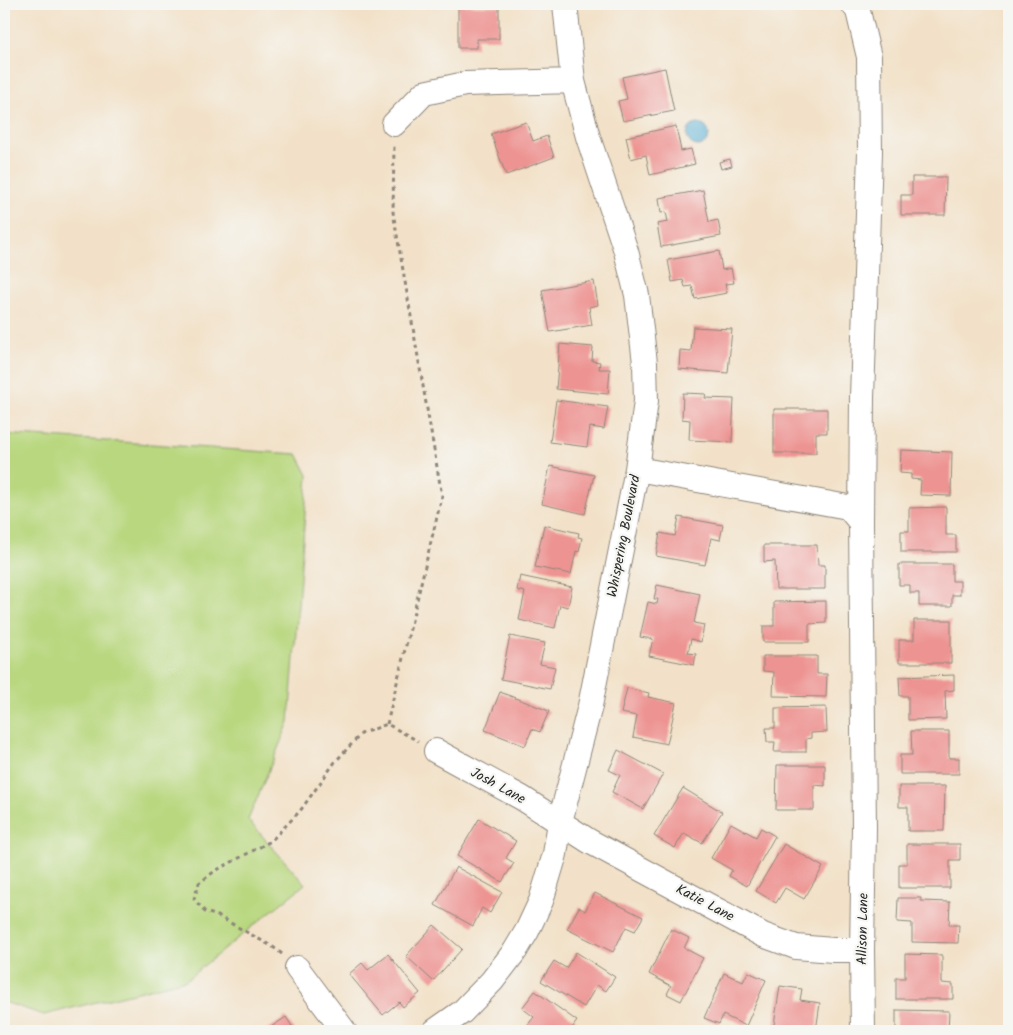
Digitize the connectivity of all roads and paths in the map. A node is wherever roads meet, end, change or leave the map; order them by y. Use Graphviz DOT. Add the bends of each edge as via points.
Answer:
graph roads {
  1 [pos="565,4"];
  2 [pos="853,4"];
  3 [pos="573,81"];
  4 [pos="394,124"];
  5 [pos="637,469"];
  6 [pos="861,523"];
  7 [pos="387,724"];
  8 [pos="436,751"];
  9 [pos="560,822"];
  10 [pos="862,950"];
  11 [pos="298,968"];
  12 [pos="344,1031"];
  13 [pos="435,1031"];
  14 [pos="863,1031"];
  1 -- 3 [label="street, Whispering Boulevard"];
  2 -- 6 [label="street, Allison Lane" via="858,11 868,56 870,152"];
  3 -- 4 [label="street" via="465,84 424,93"];
  3 -- 5 [label="street, Whispering Boulevard" via="637,295 646,401"];
  4 -- 7 [label="path" via="394,212 442,496"];
  5 -- 6 [label="street" via="848,507"];
  5 -- 9 [label="street, Whispering Boulevard" via="590,706"];
  6 -- 10 [label="street, Allison Lane"];
  7 -- 8 [label="path"];
  7 -- 11 [label="path" via="361,734 271,842 199,883 194,899 205,912 273,946"];
  8 -- 9 [label="street, Josh Lane"];
  9 -- 10 [label="street, Katie Lane" via="763,935 796,947"];
  9 -- 13 [label="street, Whispering Boulevard" via="547,884 527,931 492,981 462,1012"];
  10 -- 14 [label="street, Allison Lane"];
  11 -- 12 [label="street"];
}
